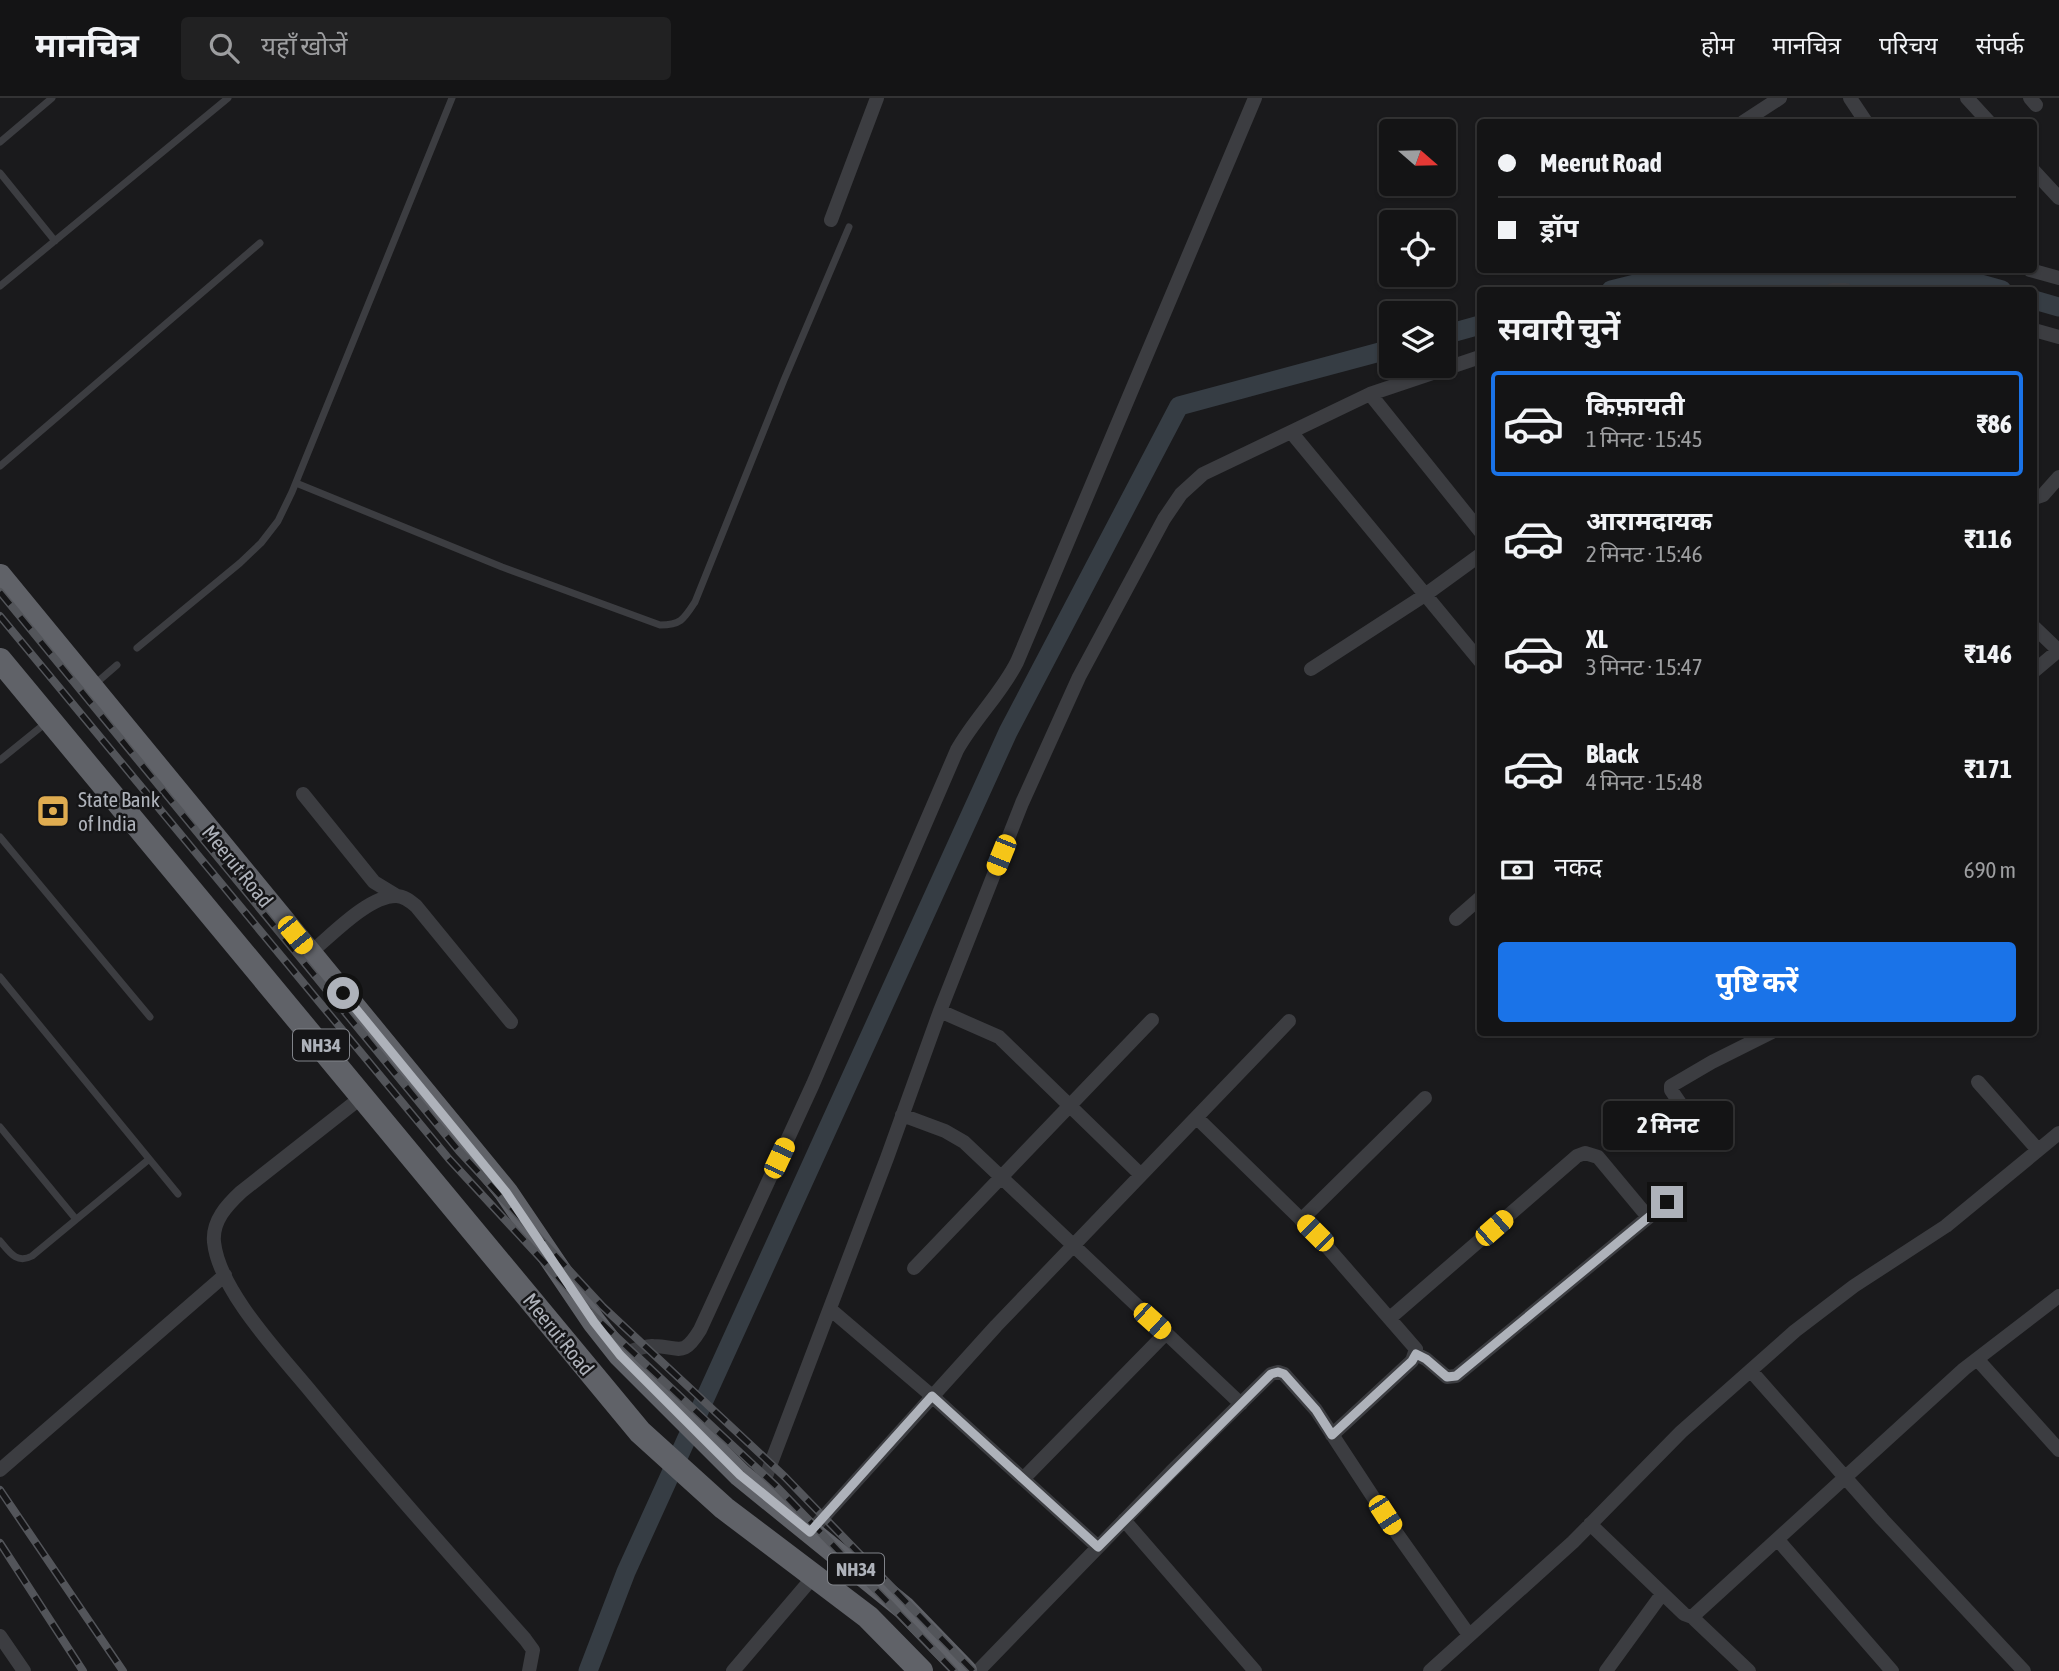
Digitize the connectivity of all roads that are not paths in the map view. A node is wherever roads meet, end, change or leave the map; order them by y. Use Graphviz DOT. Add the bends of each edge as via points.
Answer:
graph roads {
  1 [pos="52,98"];
  2 [pos="228,98"];
  3 [pos="452,98"];
  4 [pos="877,98"];
  5 [pos="1255,98"];
  6 [pos="1780,98"];
  7 [pos="1850,98"];
  8 [pos="1967,98"];
  9 [pos="1753,119"];
  10 [pos="1864,119"];
  11 [pos="1980,119"];
  12 [pos="0,142"];
  13 [pos="0,173"];
  14 [pos="2037,174"];
  15 [pos="2059,198"];
  16 [pos="831,220"];
  17 [pos="849,227"];
  18 [pos="55,242"];
  19 [pos="260,243"];
  20 [pos="2037,272"];
  21 [pos="2059,278"];
  22 [pos="0,286"];
  23 [pos="2037,331"];
  24 [pos="2059,337"];
  25 [pos="1477,358"];
  26 [pos="1370,394"];
  27 [pos="1291,432"];
  28 [pos="0,466"];
  29 [pos="2059,478"];
  30 [pos="296,484"];
  31 [pos="2037,496"];
  32 [pos="1477,527"];
  33 [pos="1477,557"];
  34 [pos="0,576"];
  35 [pos="1425,595"];
  36 [pos="2037,630"];
  37 [pos="137,648"];
  38 [pos="2059,651"];
  39 [pos="1477,657"];
  40 [pos="0,660"];
  41 [pos="117,665"];
  42 [pos="2037,668"];
  43 [pos="1311,669"];
  44 [pos="92,687"];
  45 [pos="50,720"];
  46 [pos="0,760"];
  47 [pos="303,793"];
  48 [pos="0,836"];
  49 [pos="397,896"];
  50 [pos="1477,901"];
  51 [pos="1456,919"];
  52 [pos="310,953"];
  53 [pos="0,977"];
  54 [pos="940,1011"];
  55 [pos="150,1017"];
  56 [pos="1152,1020"];
  57 [pos="1289,1021"];
  58 [pos="511,1022"];
  59 [pos="1764,1036"];
  60 [pos="1978,1082"];
  61 [pos="363,1096"];
  62 [pos="1425,1098"];
  63 [pos="1069,1105"];
  64 [pos="902,1115"];
  65 [pos="1197,1118"];
  66 [pos="0,1127"];
  67 [pos="2059,1133"];
  68 [pos="1707,1143"];
  69 [pos="2038,1150"];
  70 [pos="148,1160"];
  71 [pos="1141,1175"];
  72 [pos="1000,1177"];
  73 [pos="1679,1192"];
  74 [pos="178,1194"];
  75 [pos="1648,1217"];
  76 [pos="75,1218"];
  77 [pos="1301,1220"];
  78 [pos="0,1241"];
  79 [pos="1073,1245"];
  80 [pos="914,1268"];
  81 [pos="225,1275"];
  82 [pos="2059,1296"];
  83 [pos="830,1309"];
  84 [pos="1390,1318"];
  85 [pos="1166,1333"];
  86 [pos="1416,1354"];
  87 [pos="620,1355"];
  88 [pos="1977,1359"];
  89 [pos="1751,1371"];
  90 [pos="932,1396"];
  91 [pos="1241,1404"];
  92 [pos="1332,1435"];
  93 [pos="2059,1450"];
  94 [pos="0,1470"];
  95 [pos="1845,1478"];
  96 [pos="1023,1479"];
  97 [pos="760,1492"];
  98 [pos="1124,1520"];
  99 [pos="1590,1524"];
  100 [pos="810,1532"];
  101 [pos="1778,1540"];
  102 [pos="1098,1547"];
  103 [pos="814,1576"];
  104 [pos="1662,1594"];
  105 [pos="1692,1617"];
  106 [pos="1469,1635"];
  107 [pos="0,1636"];
  108 [pos="24,1671"];
  109 [pos="529,1671"];
  110 [pos="733,1671"];
  111 [pos="921,1671"];
  112 [pos="965,1671"];
  113 [pos="978,1671"];
  114 [pos="1255,1671"];
  115 [pos="1430,1671"];
  116 [pos="1606,1671"];
  117 [pos="1749,1671"];
  118 [pos="1892,1671"];
  119 [pos="2024,1671"];
  1 -- 12 [label="lane"];
  2 -- 18 [label="lane"];
  3 -- 30 [label="lane"];
  4 -- 16 [label="street"];
  5 -- 87 [label="street" via="1017,662 957,750 813,1084 700,1330 683,1349 651,1345"];
  6 -- 9 [label="street"];
  7 -- 10 [label="street"];
  8 -- 11 [label="street"];
  13 -- 18 [label="lane"];
  14 -- 15 [label="street"];
  17 -- 30 [label="lane" via="695,602 674,625 660,625 502,567"];
  18 -- 22 [label="lane"];
  19 -- 28 [label="lane"];
  20 -- 21 [label="street"];
  23 -- 24 [label="street"];
  25 -- 26 [label="street"];
  26 -- 27 [label="street"];
  26 -- 32 [label="street"];
  27 -- 35 [label="street"];
  27 -- 54 [label="street" via="1203,474 1181,494 1164,519 1067,702 1021,803"];
  29 -- 31 [label="street"];
  30 -- 37 [label="lane" via="261,543"];
  33 -- 35 [label="street"];
  34 -- 44 [label="highway, Meerut Road / NH34"];
  35 -- 39 [label="street"];
  35 -- 43 [label="street"];
  36 -- 38 [label="street"];
  38 -- 42 [label="street"];
  40 -- 45 [label="highway, Meerut Road / NH34"];
  41 -- 44 [label="lane"];
  44 -- 52 [label="highway, Meerut Road / NH34"];
  45 -- 46 [label="lane"];
  45 -- 61 [label="highway, Meerut Road / NH34"];
  47 -- 49 [label="street" via="374,882"];
  48 -- 55 [label="lane"];
  49 -- 52 [label="street" via="367,906"];
  49 -- 58 [label="street" via="416,906"];
  50 -- 51 [label="street"];
  52 -- 87 [label="highway, Meerut Road / NH34" via="506,1192"];
  53 -- 70 [label="lane"];
  54 -- 63 [label="street" via="999,1037"];
  54 -- 64 [label="street"];
  56 -- 63 [label="street"];
  57 -- 65 [label="street"];
  59 -- 68 [label="street" via="1671,1086"];
  60 -- 69 [label="street"];
  61 -- 81 [label="street" via="225,1208 214,1241"];
  61 -- 103 [label="highway, Meerut Road / NH34" via="640,1432 724,1508"];
  62 -- 77 [label="street"];
  63 -- 71 [label="street"];
  63 -- 72 [label="street"];
  64 -- 72 [label="street" via="956,1137"];
  64 -- 83 [label="street"];
  65 -- 71 [label="street"];
  65 -- 77 [label="street"];
  66 -- 76 [label="lane"];
  67 -- 69 [label="street"];
  69 -- 89 [label="street" via="1946,1226 1794,1331"];
  70 -- 74 [label="lane"];
  70 -- 76 [label="lane"];
  71 -- 79 [label="street"];
  72 -- 79 [label="street"];
  72 -- 80 [label="street"];
  73 -- 75 [label="street"];
  75 -- 84 [label="street" via="1598,1157 1577,1156"];
  75 -- 86 [label="street" via="1456,1376 1447,1377"];
  76 -- 78 [label="lane" via="24,1260"];
  77 -- 84 [label="street"];
  79 -- 85 [label="street"];
  79 -- 90 [label="street"];
  81 -- 94 [label="street"];
  81 -- 109 [label="street" via="258,1327 371,1466 525,1639 533,1650"];
  82 -- 88 [label="street"];
  83 -- 90 [label="street"];
  83 -- 97 [label="street"];
  84 -- 86 [label="street" via="1412,1342"];
  85 -- 91 [label="street"];
  85 -- 96 [label="street"];
  86 -- 92 [label="street"];
  87 -- 97 [label="highway, Meerut Road / NH34"];
  88 -- 93 [label="street"];
  88 -- 95 [label="street"];
  89 -- 95 [label="street"];
  89 -- 99 [label="street" via="1672,1441"];
  90 -- 96 [label="street"];
  90 -- 100 [label="street"];
  91 -- 92 [label="street" via="1271,1374 1284,1374"];
  91 -- 98 [label="street"];
  92 -- 106 [label="street"];
  95 -- 101 [label="street"];
  95 -- 119 [label="street"];
  96 -- 102 [label="street"];
  97 -- 100 [label="highway, Meerut Road / NH34"];
  98 -- 102 [label="street"];
  98 -- 114 [label="street"];
  99 -- 104 [label="street"];
  99 -- 106 [label="street"];
  100 -- 112 [label="highway, Meerut Road / NH34" via="904,1608"];
  101 -- 105 [label="street"];
  101 -- 118 [label="street"];
  102 -- 113 [label="street"];
  103 -- 110 [label="street"];
  103 -- 111 [label="highway, Meerut Road / NH34" via="868,1617"];
  104 -- 105 [label="street"];
  104 -- 116 [label="street"];
  105 -- 117 [label="street"];
  106 -- 115 [label="street"];
  107 -- 108 [label="street"];
}
